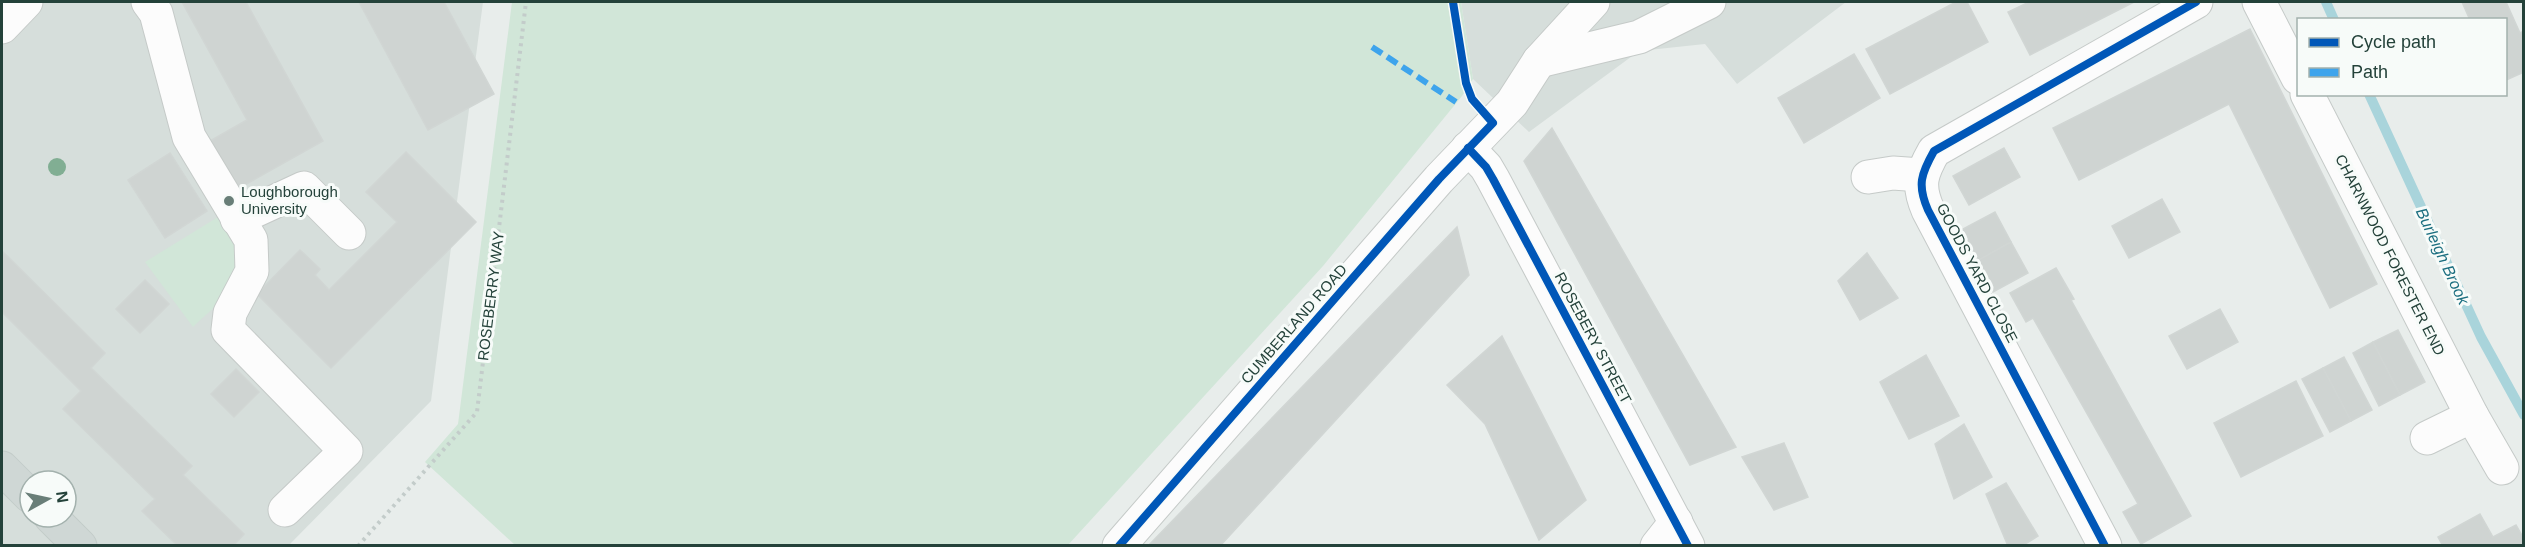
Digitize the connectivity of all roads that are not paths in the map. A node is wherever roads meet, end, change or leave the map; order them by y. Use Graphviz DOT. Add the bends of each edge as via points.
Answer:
graph roads {
  1 [pos="26,2"];
  2 [pos="148,2"];
  3 [pos="1593,2"];
  4 [pos="1709,2"];
  5 [pos="2196,2"];
  6 [pos="2259,2"];
  7 [pos="2,27"];
  8 [pos="1539,61"];
  9 [pos="2297,76"];
  10 [pos="2308,96"];
  11 [pos="1468,148"];
  12 [pos="1921,175"];
  13 [pos="1868,177"];
  14 [pos="237,219"];
  15 [pos="349,233"];
  16 [pos="2472,416"];
  17 [pos="2427,438"];
  18 [pos="2,468"];
  19 [pos="2502,468"];
  20 [pos="18,484"];
  21 [pos="285,510"];
  22 [pos="63,529"];
  23 [pos="1674,538"];
  24 [pos="80,546"];
  25 [pos="1119,546"];
  26 [pos="2105,546"];
  1 -- 7 [label="street"];
  2 -- 14 [label="street" via="156,13 189,137"];
  3 -- 8 [label="street, CUMBERLAND ROAD"];
  4 -- 8 [label="street" via="1638,37"];
  5 -- 12 [label="street" via="1934,151"];
  6 -- 9 [label="street"];
  8 -- 11 [label="street, CUMBERLAND ROAD" via="1512,103"];
  10 -- 16 [label="street, CHARNWOOD FORESTER END"];
  11 -- 23 [label="street, ROSEBERY STREET" via="1493,179"];
  11 -- 25 [label="street, CUMBERLAND ROAD"];
  12 -- 13 [label="street" via="1893,173"];
  12 -- 26 [label="street, GOODS YARD CLOSE" via="1928,210"];
  14 -- 15 [label="street" via="304,188"];
  14 -- 21 [label="street" via="251,240 252,271 230,313 228,330 346,451"];
  16 -- 17 [label="street"];
  16 -- 19 [label="street, CHARNWOOD FORESTER END"];
  18 -- 20 [label="main road"];
  22 -- 24 [label="main road"];
}
